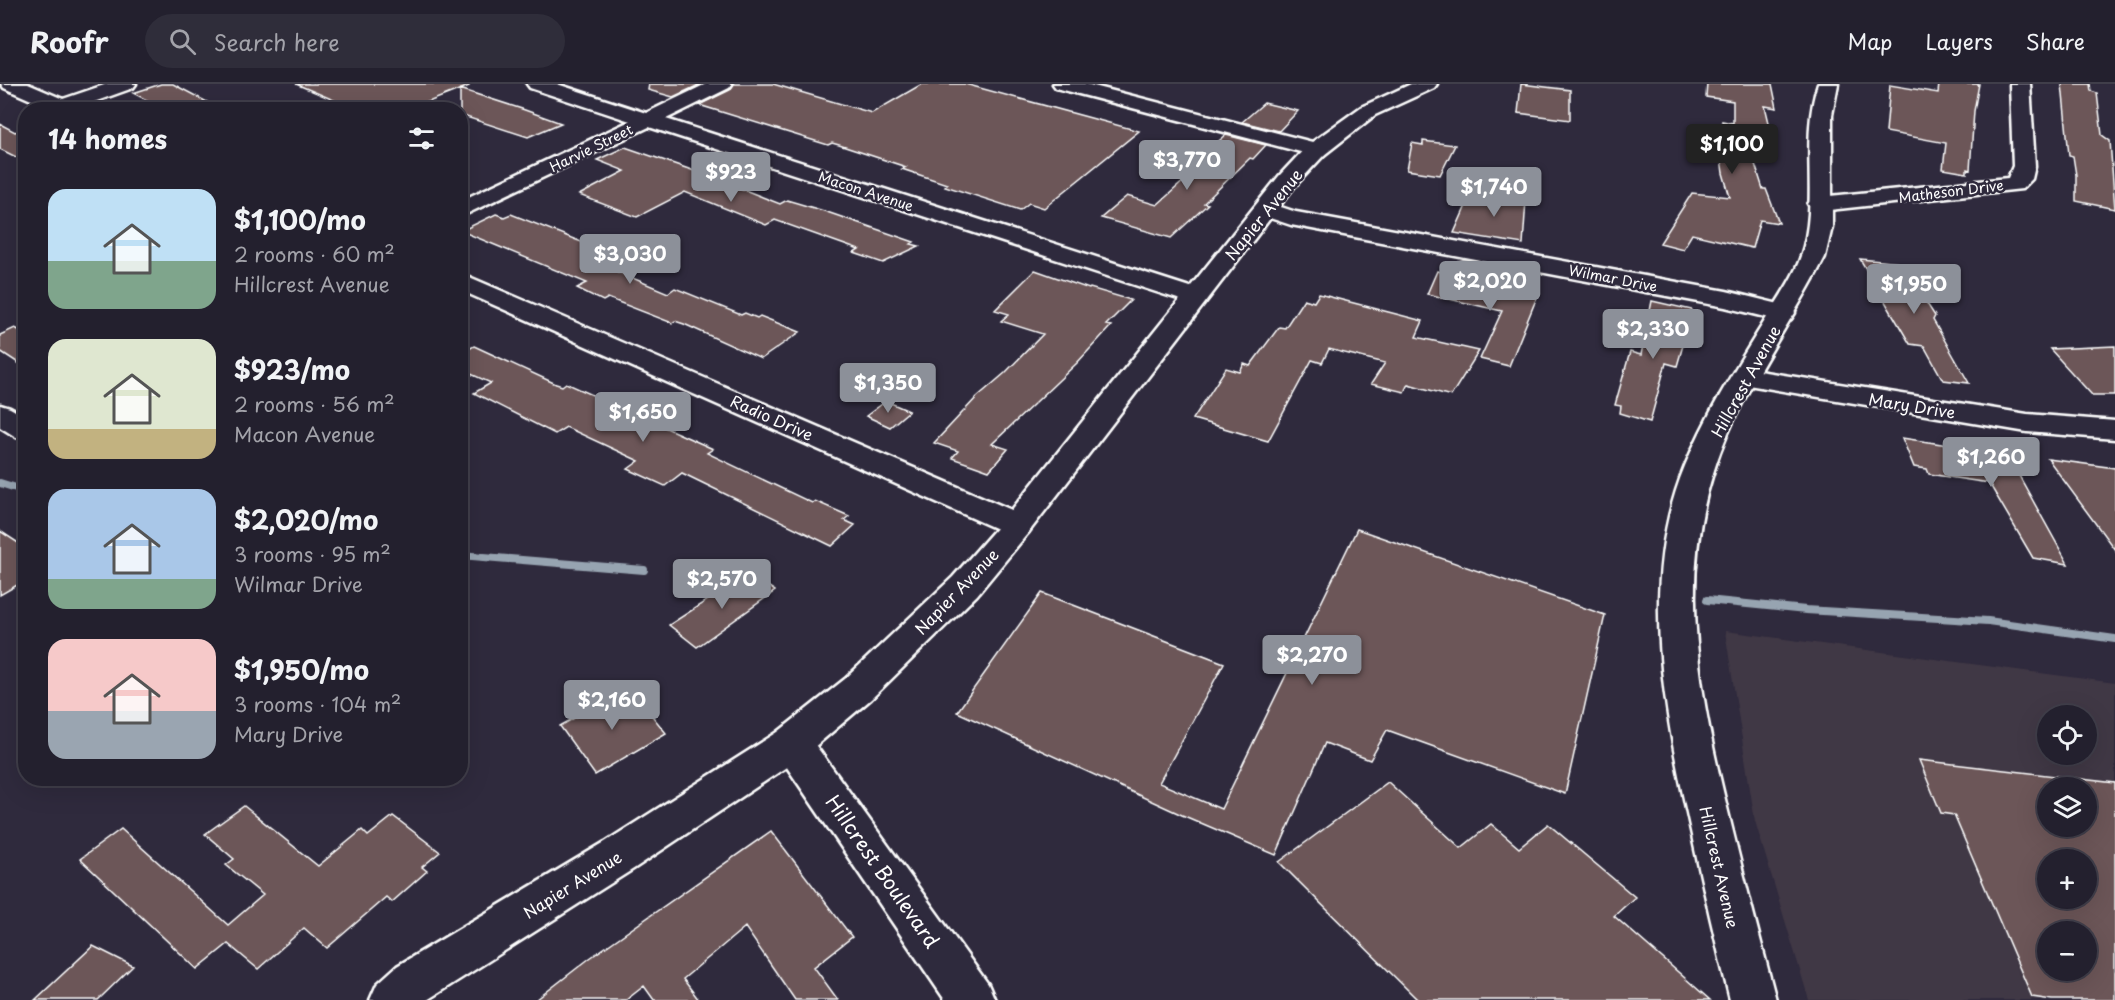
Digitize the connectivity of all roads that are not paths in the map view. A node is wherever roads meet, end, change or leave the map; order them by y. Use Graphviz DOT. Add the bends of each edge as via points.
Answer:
graph roads {
  1 [pos="11,84"];
  2 [pos="126,84"];
  3 [pos="537,84"];
  4 [pos="722,84"];
  5 [pos="1064,84"];
  6 [pos="1427,84"];
  7 [pos="1828,84"];
  8 [pos="2020,84"];
  9 [pos="53,102"];
  10 [pos="82,102"];
  11 [pos="648,120"];
  12 [pos="1316,150"];
  13 [pos="1820,204"];
  14 [pos="468,206"];
  15 [pos="1266,209"];
  16 [pos="468,284"];
  17 [pos="1196,297"];
  18 [pos="1782,313"];
  19 [pos="1746,377"];
  20 [pos="2115,430"];
  21 [pos="1017,525"];
  22 [pos="792,743"];
  23 [pos="393,1000"];
  24 [pos="972,1000"];
  25 [pos="1753,1000"];
  1 -- 9 [label="street"];
  2 -- 10 [label="street"];
  3 -- 11 [label="street, Macon Avenue"];
  4 -- 11 [label="street, Harvie Street"];
  5 -- 12 [label="street"];
  6 -- 12 [label="street, Napier Avenue" via="1368,111"];
  7 -- 13 [label="street, Hillcrest Avenue" via="1822,115"];
  8 -- 13 [label="street, Matheson Drive" via="2024,166 2021,179 2014,184"];
  11 -- 14 [label="street, Harvie Street"];
  11 -- 17 [label="street, Macon Avenue"];
  12 -- 15 [label="street, Napier Avenue"];
  13 -- 18 [label="street, Hillcrest Avenue" via="1820,227 1813,257"];
  15 -- 17 [label="street, Napier Avenue"];
  15 -- 18 [label="street, Wilmar Drive" via="1291,218 1726,299"];
  16 -- 21 [label="street, Radio Drive"];
  17 -- 21 [label="street, Napier Avenue"];
  18 -- 19 [label="street, Hillcrest Avenue"];
  19 -- 20 [label="street, Mary Drive" via="2027,423"];
  19 -- 25 [label="street, Hillcrest Avenue" via="1716,428 1689,500 1680,559 1678,616 1681,682 1692,751"];
  21 -- 22 [label="street, Napier Avenue" via="958,593 858,689"];
  22 -- 23 [label="street, Napier Avenue" via="413,982"];
  22 -- 24 [label="street, Hillcrest Boulevard"];
}
